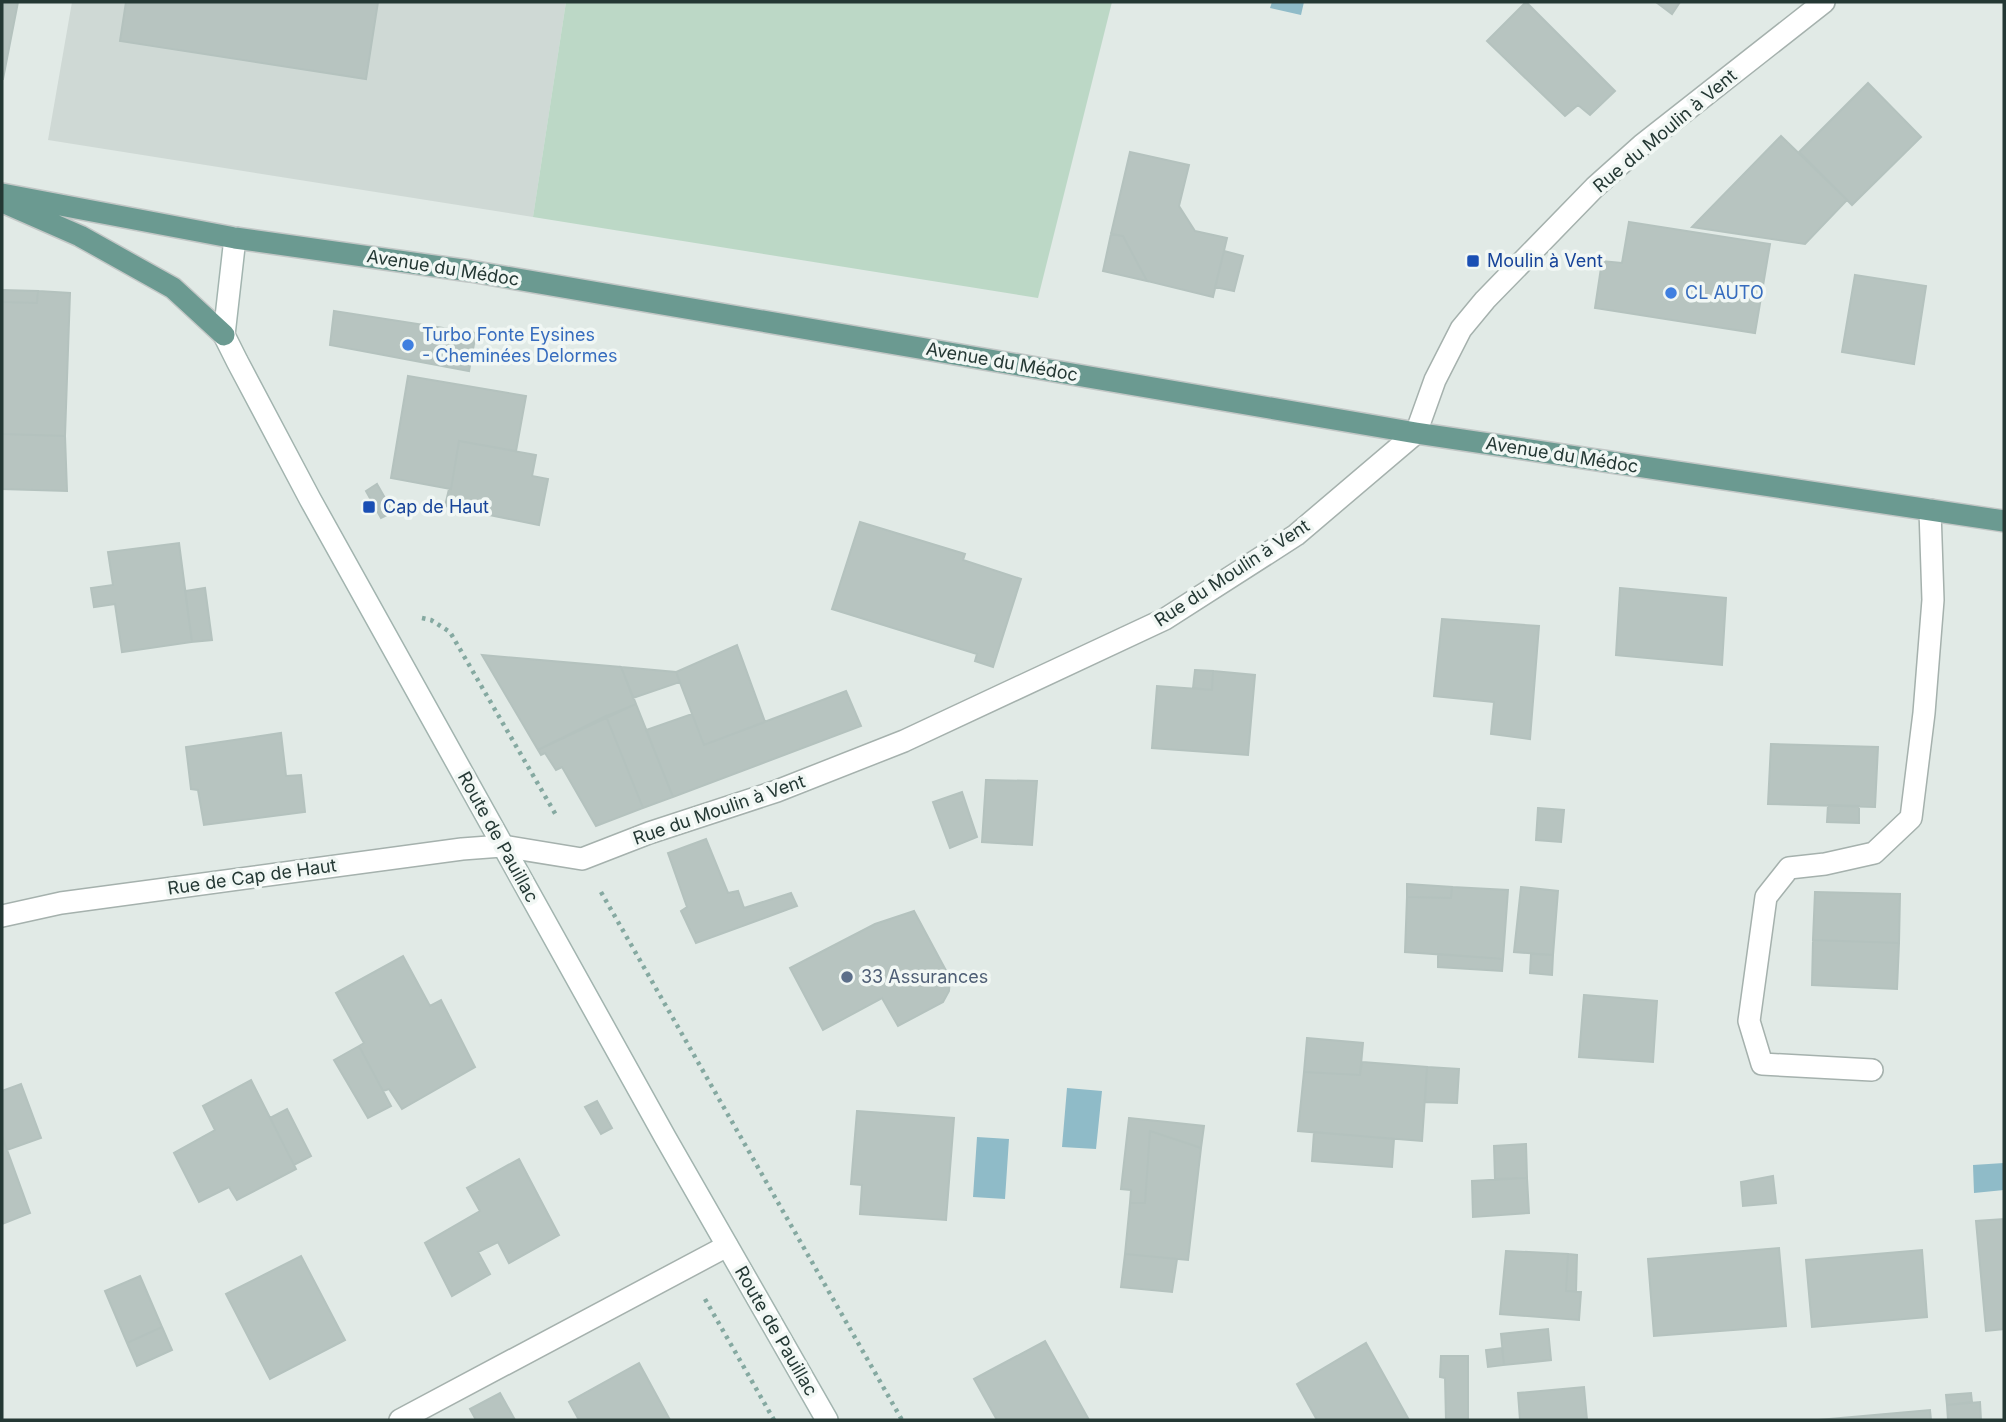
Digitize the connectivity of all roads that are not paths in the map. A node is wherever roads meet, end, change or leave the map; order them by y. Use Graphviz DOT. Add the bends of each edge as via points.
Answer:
graph roads {
  1 [pos="1824,2"];
  2 [pos="2,194"];
  3 [pos="2,202"];
  4 [pos="235,238"];
  5 [pos="224,335"];
  6 [pos="1416,433"];
  7 [pos="1930,510"];
  8 [pos="2004,521"];
  9 [pos="502,846"];
  10 [pos="2,915"];
  11 [pos="1872,1070"];
  12 [pos="727,1246"];
  13 [pos="400,1420"];
  14 [pos="827,1420"];
  1 -- 6 [label="street, Rue du Moulin à Vent" via="1642,145 1485,300 1461,329 1435,380"];
  2 -- 4 [label="main road, Avenue du Médoc"];
  3 -- 5 [label="main road" via="80,236 173,288"];
  4 -- 5 [label="street"];
  4 -- 6 [label="main road, Avenue du Médoc" via="470,271"];
  5 -- 9 [label="street, Route de Pauillac"];
  6 -- 7 [label="main road, Avenue du Médoc"];
  6 -- 9 [label="street, Rue du Moulin à Vent" via="1296,535 1165,619 904,741 777,792 582,859"];
  7 -- 8 [label="main road, Avenue du Médoc"];
  7 -- 11 [label="street" via="1933,600 1911,818 1874,853 1789,869 1766,897 1749,1021 1762,1064"];
  9 -- 10 [label="street, Rue de Cap de Haut" via="61,903"];
  9 -- 12 [label="street, Route de Pauillac"];
  12 -- 13 [label="street"];
  12 -- 14 [label="street, Route de Pauillac"];
}
